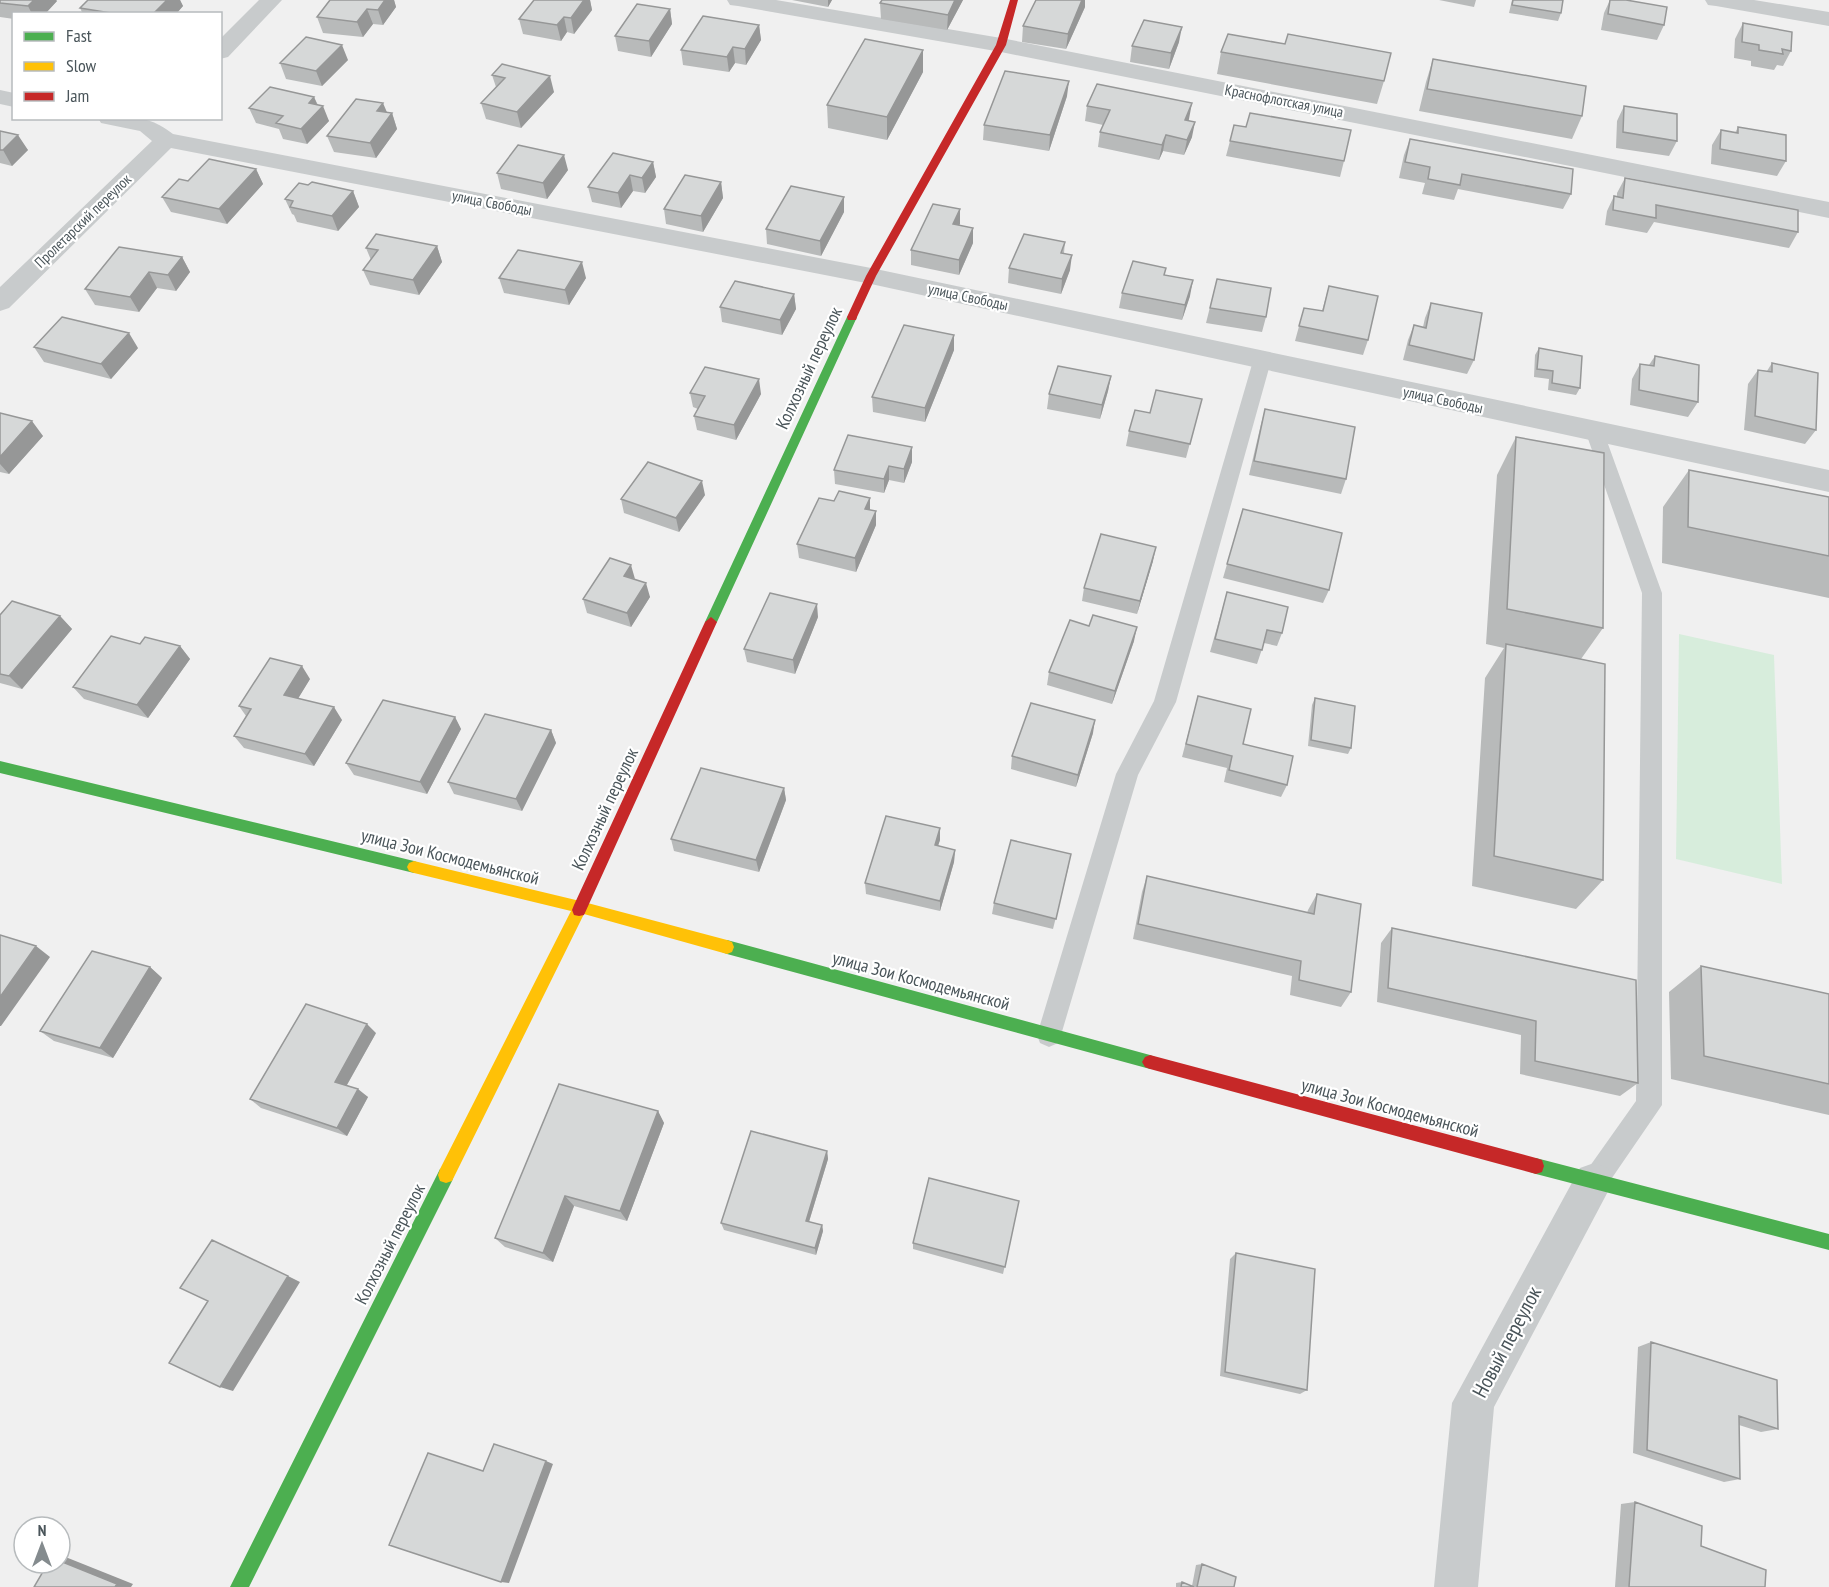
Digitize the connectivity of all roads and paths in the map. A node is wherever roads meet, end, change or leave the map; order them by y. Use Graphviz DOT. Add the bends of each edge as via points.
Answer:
graph roads {
  1 [pos="271,0"];
  2 [pos="738,0"];
  3 [pos="1014,0"];
  4 [pos="1716,0"];
  5 [pos="1829,19"];
  6 [pos="1001,45"];
  7 [pos="222,50"];
  8 [pos="119,120"];
  9 [pos="157,128"];
  10 [pos="1829,210"];
  11 [pos="871,276"];
  12 [pos="0,302"];
  13 [pos="1262,361"];
  14 [pos="1595,433"];
  15 [pos="1829,481"];
  16 [pos="0,767"];
  17 [pos="580,907"];
  18 [pos="1049,1035"];
  19 [pos="1594,1182"];
  20 [pos="1829,1242"];
  21 [pos="238,1587"];
  22 [pos="1456,1587"];
  1 -- 7 [label="street"];
  2 -- 6 [label="street, Краснофлотская улица"];
  3 -- 6 [label="street, Колхозный переулок"];
  4 -- 5 [label="street"];
  6 -- 10 [label="street, Краснофлотская улица"];
  6 -- 11 [label="street, Колхозный переулок"];
  8 -- 9 [label="street, улица Свободы"];
  9 -- 11 [label="street, улица Свободы"];
  9 -- 12 [label="street, Пролетарский переулок"];
  11 -- 13 [label="street, улица Свободы"];
  11 -- 17 [label="street, Колхозный переулок"];
  13 -- 14 [label="street, улица Свободы"];
  13 -- 18 [label="lane" via="1165,702 1127,774"];
  14 -- 15 [label="street, улица Свободы"];
  14 -- 19 [label="lane" via="1652,592 1649,1106"];
  16 -- 17 [label="street, улица Зои Космодемьянской"];
  17 -- 18 [label="street, улица Зои Космодемьянской"];
  17 -- 21 [label="street, Колхозный переулок"];
  18 -- 19 [label="street, улица Зои Космодемьянской"];
  19 -- 20 [label="street, улица Зои Космодемьянской"];
  19 -- 22 [label="street, Новый переулок" via="1473,1403"];
}
